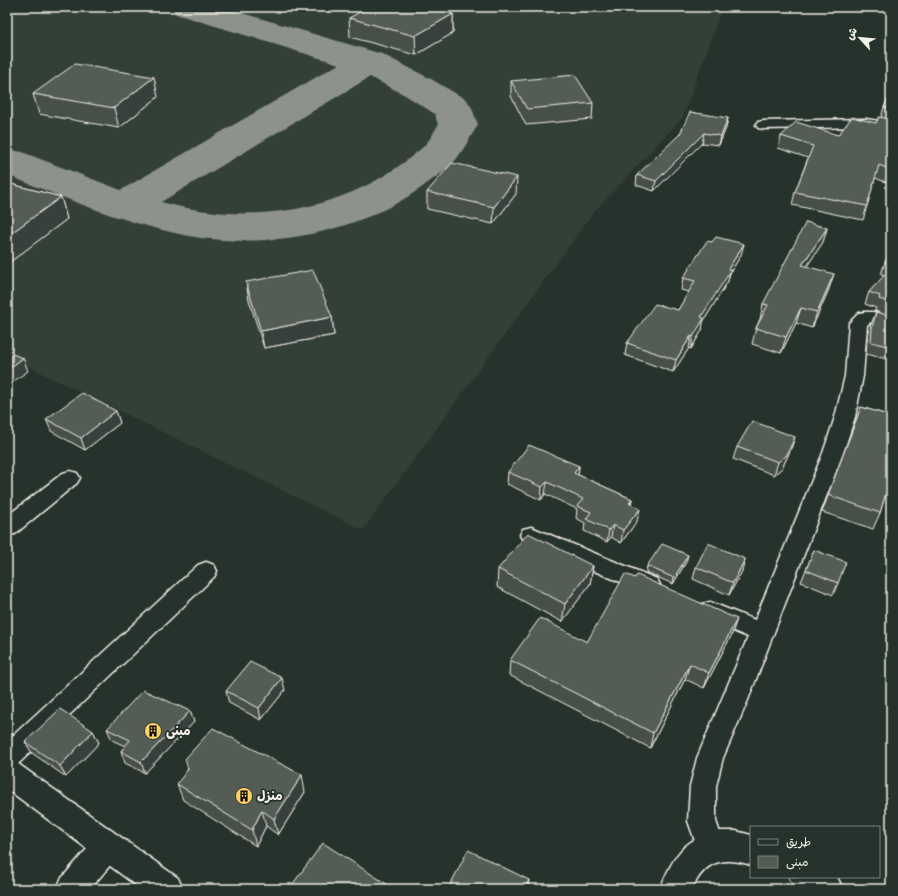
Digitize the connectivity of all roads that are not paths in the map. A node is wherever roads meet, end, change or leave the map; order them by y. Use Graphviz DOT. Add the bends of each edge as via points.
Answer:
graph roads {
  1 [pos="763,125"];
  2 [pos="891,127"];
  3 [pos="891,323"];
  4 [pos="70,478"];
  5 [pos="7,528"];
  6 [pos="532,535"];
  7 [pos="206,571"];
  8 [pos="668,593"];
  9 [pos="690,602"];
  10 [pos="762,632"];
  11 [pos="7,758"];
  12 [pos="7,772"];
  13 [pos="108,846"];
  14 [pos="711,848"];
  15 [pos="750,850"];
  16 [pos="807,878"];
  17 [pos="71,889"];
  18 [pos="167,889"];
  19 [pos="676,889"];
  20 [pos="827,889"];
  1 -- 2 [label="street" via="866,123"];
  3 -- 10 [label="street" via="865,317 858,323 854,376 845,417"];
  4 -- 5 [label="street"];
  6 -- 8 [label="street"];
  7 -- 11 [label="street"];
  9 -- 10 [label="street"];
  10 -- 14 [label="street" via="710,758 703,786 702,821"];
  12 -- 13 [label="main road"];
  13 -- 17 [label="street"];
  13 -- 18 [label="main road"];
  14 -- 15 [label="main road" via="733,845"];
  14 -- 19 [label="main road" via="693,858"];
  16 -- 20 [label="main road"];
}
